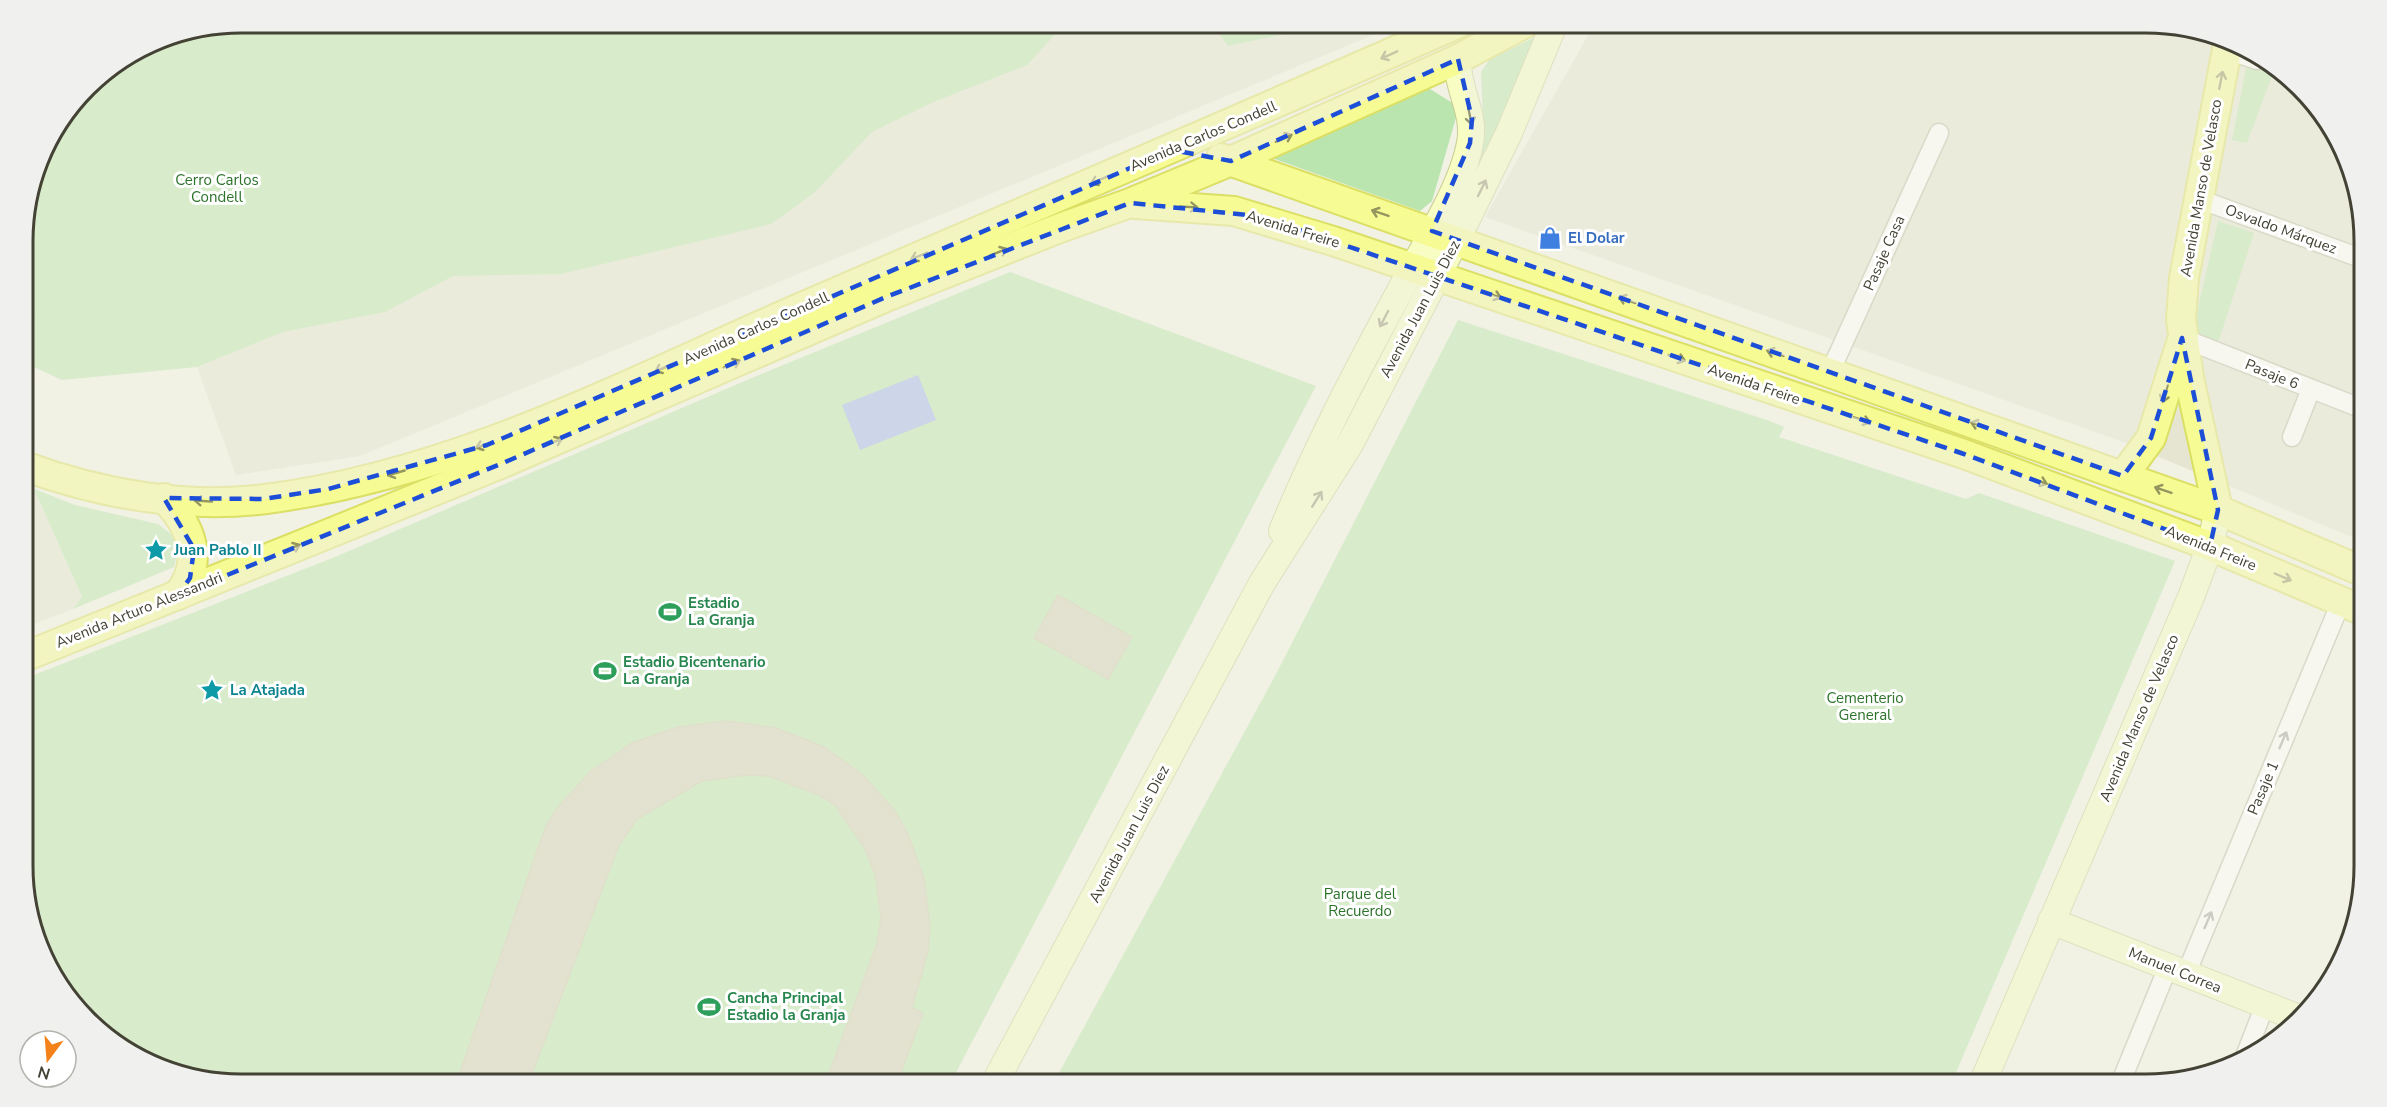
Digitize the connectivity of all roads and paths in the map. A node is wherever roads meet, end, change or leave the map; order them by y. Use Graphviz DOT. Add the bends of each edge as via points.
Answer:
graph roads {
  1 [pos="1436,33"];
  2 [pos="1470,33"];
  3 [pos="1506,33"];
  4 [pos="1550,33"];
  5 [pos="2227,50"];
  6 [pos="1458,59"];
  7 [pos="1939,133"];
  8 [pos="1172,150"];
  9 [pos="1231,161"];
  10 [pos="2199,199"];
  11 [pos="1130,203"];
  12 [pos="1444,236"];
  13 [pos="2354,256"];
  14 [pos="1425,272"];
  15 [pos="2182,338"];
  16 [pos="1830,372"];
  17 [pos="2311,389"];
  18 [pos="2354,406"];
  19 [pos="2292,437"];
  20 [pos="33,469"];
  21 [pos="2122,476"];
  22 [pos="422,497"];
  23 [pos="164,498"];
  24 [pos="2218,510"];
  25 [pos="2210,546"];
  26 [pos="2354,568"];
  27 [pos="178,595"];
  28 [pos="2352,606"];
  29 [pos="33,653"];
  30 [pos="2052,921"];
  31 [pos="2177,970"];
  32 [pos="2265,1005"];
  33 [pos="2291,1015"];
  34 [pos="2249,1047"];
  35 [pos="999,1074"];
  36 [pos="1986,1074"];
  37 [pos="2125,1074"];
  1 -- 8 [label="main road, Avenida Carlos Condell, one-way"];
  2 -- 6 [label="main road"];
  3 -- 6 [label="main road, Avenida Carlos Condell"];
  12 -- 4 [label="main road, Avenida Juan Luis Diez, one-way" via="1509,133"];
  10 -- 5 [label="main road, Avenida Manso de Velasco, one-way"];
  9 -- 6 [label="main road, Avenida Carlos Condell, one-way"];
  6 -- 12 [label="main road, Avenida Juan Luis Diez, one-way" via="1457,71 1472,119 1470,143"];
  7 -- 16 [label="street, Pasaje Casa"];
  8 -- 9 [label="main road"];
  8 -- 23 [label="main road, Avenida Carlos Condell, one-way" via="487,445 389,475 264,499"];
  9 -- 11 [label="main road, Avenida Carlos Condell"];
  12 -- 9 [label="main road, one-way"];
  10 -- 13 [label="street, Osvaldo Márquez"];
  10 -- 15 [label="main road, Avenida Manso de Velasco" via="2184,278"];
  11 -- 14 [label="main road, Avenida Freire, one-way" via="1258,216"];
  22 -- 11 [label="main road, Avenida Carlos Condell, one-way" via="886,297"];
  12 -- 14 [label="main road, Avenida Juan Luis Diez"];
  16 -- 12 [label="main road, one-way"];
  14 -- 25 [label="main road, Avenida Freire, one-way" via="1964,454"];
  14 -- 35 [label="main road, Avenida Juan Luis Diez" via="1350,444 1262,583"];
  15 -- 17 [label="street, Pasaje 6"];
  15 -- 21 [label="main road, Avenida Manso de Velasco, one-way" via="2151,438"];
  15 -- 24 [label="main road, Avenida Manso de Velasco"];
  21 -- 16 [label="main road, one-way"];
  17 -- 18 [label="street, Pasaje 6"];
  17 -- 19 [label="street"];
  20 -- 23 [label="main road, Avenida Carlos Condell" via="62,480"];
  24 -- 21 [label="main road, one-way"];
  27 -- 22 [label="main road, Avenida Arturo Alessandri, one-way"];
  23 -- 27 [label="main road" via="182,518 194,549 190,578"];
  24 -- 25 [label="main road, Avenida Manso de Velasco"];
  24 -- 26 [label="main road"];
  25 -- 28 [label="main road, Avenida Freire, one-way"];
  25 -- 30 [label="main road, Avenida Manso de Velasco" via="2192,597"];
  27 -- 29 [label="main road, Avenida Arturo Alessandri"];
  31 -- 28 [label="street, Pasaje 1, one-way"];
  30 -- 31 [label="main road, Manuel Correa"];
  30 -- 36 [label="main road, Avenida Manso de Velasco"];
  31 -- 32 [label="main road, Manuel Correa"];
  31 -- 37 [label="street, Pasaje 1"];
  32 -- 33 [label="main road, Manuel Correa"];
  32 -- 34 [label="street"];
}
